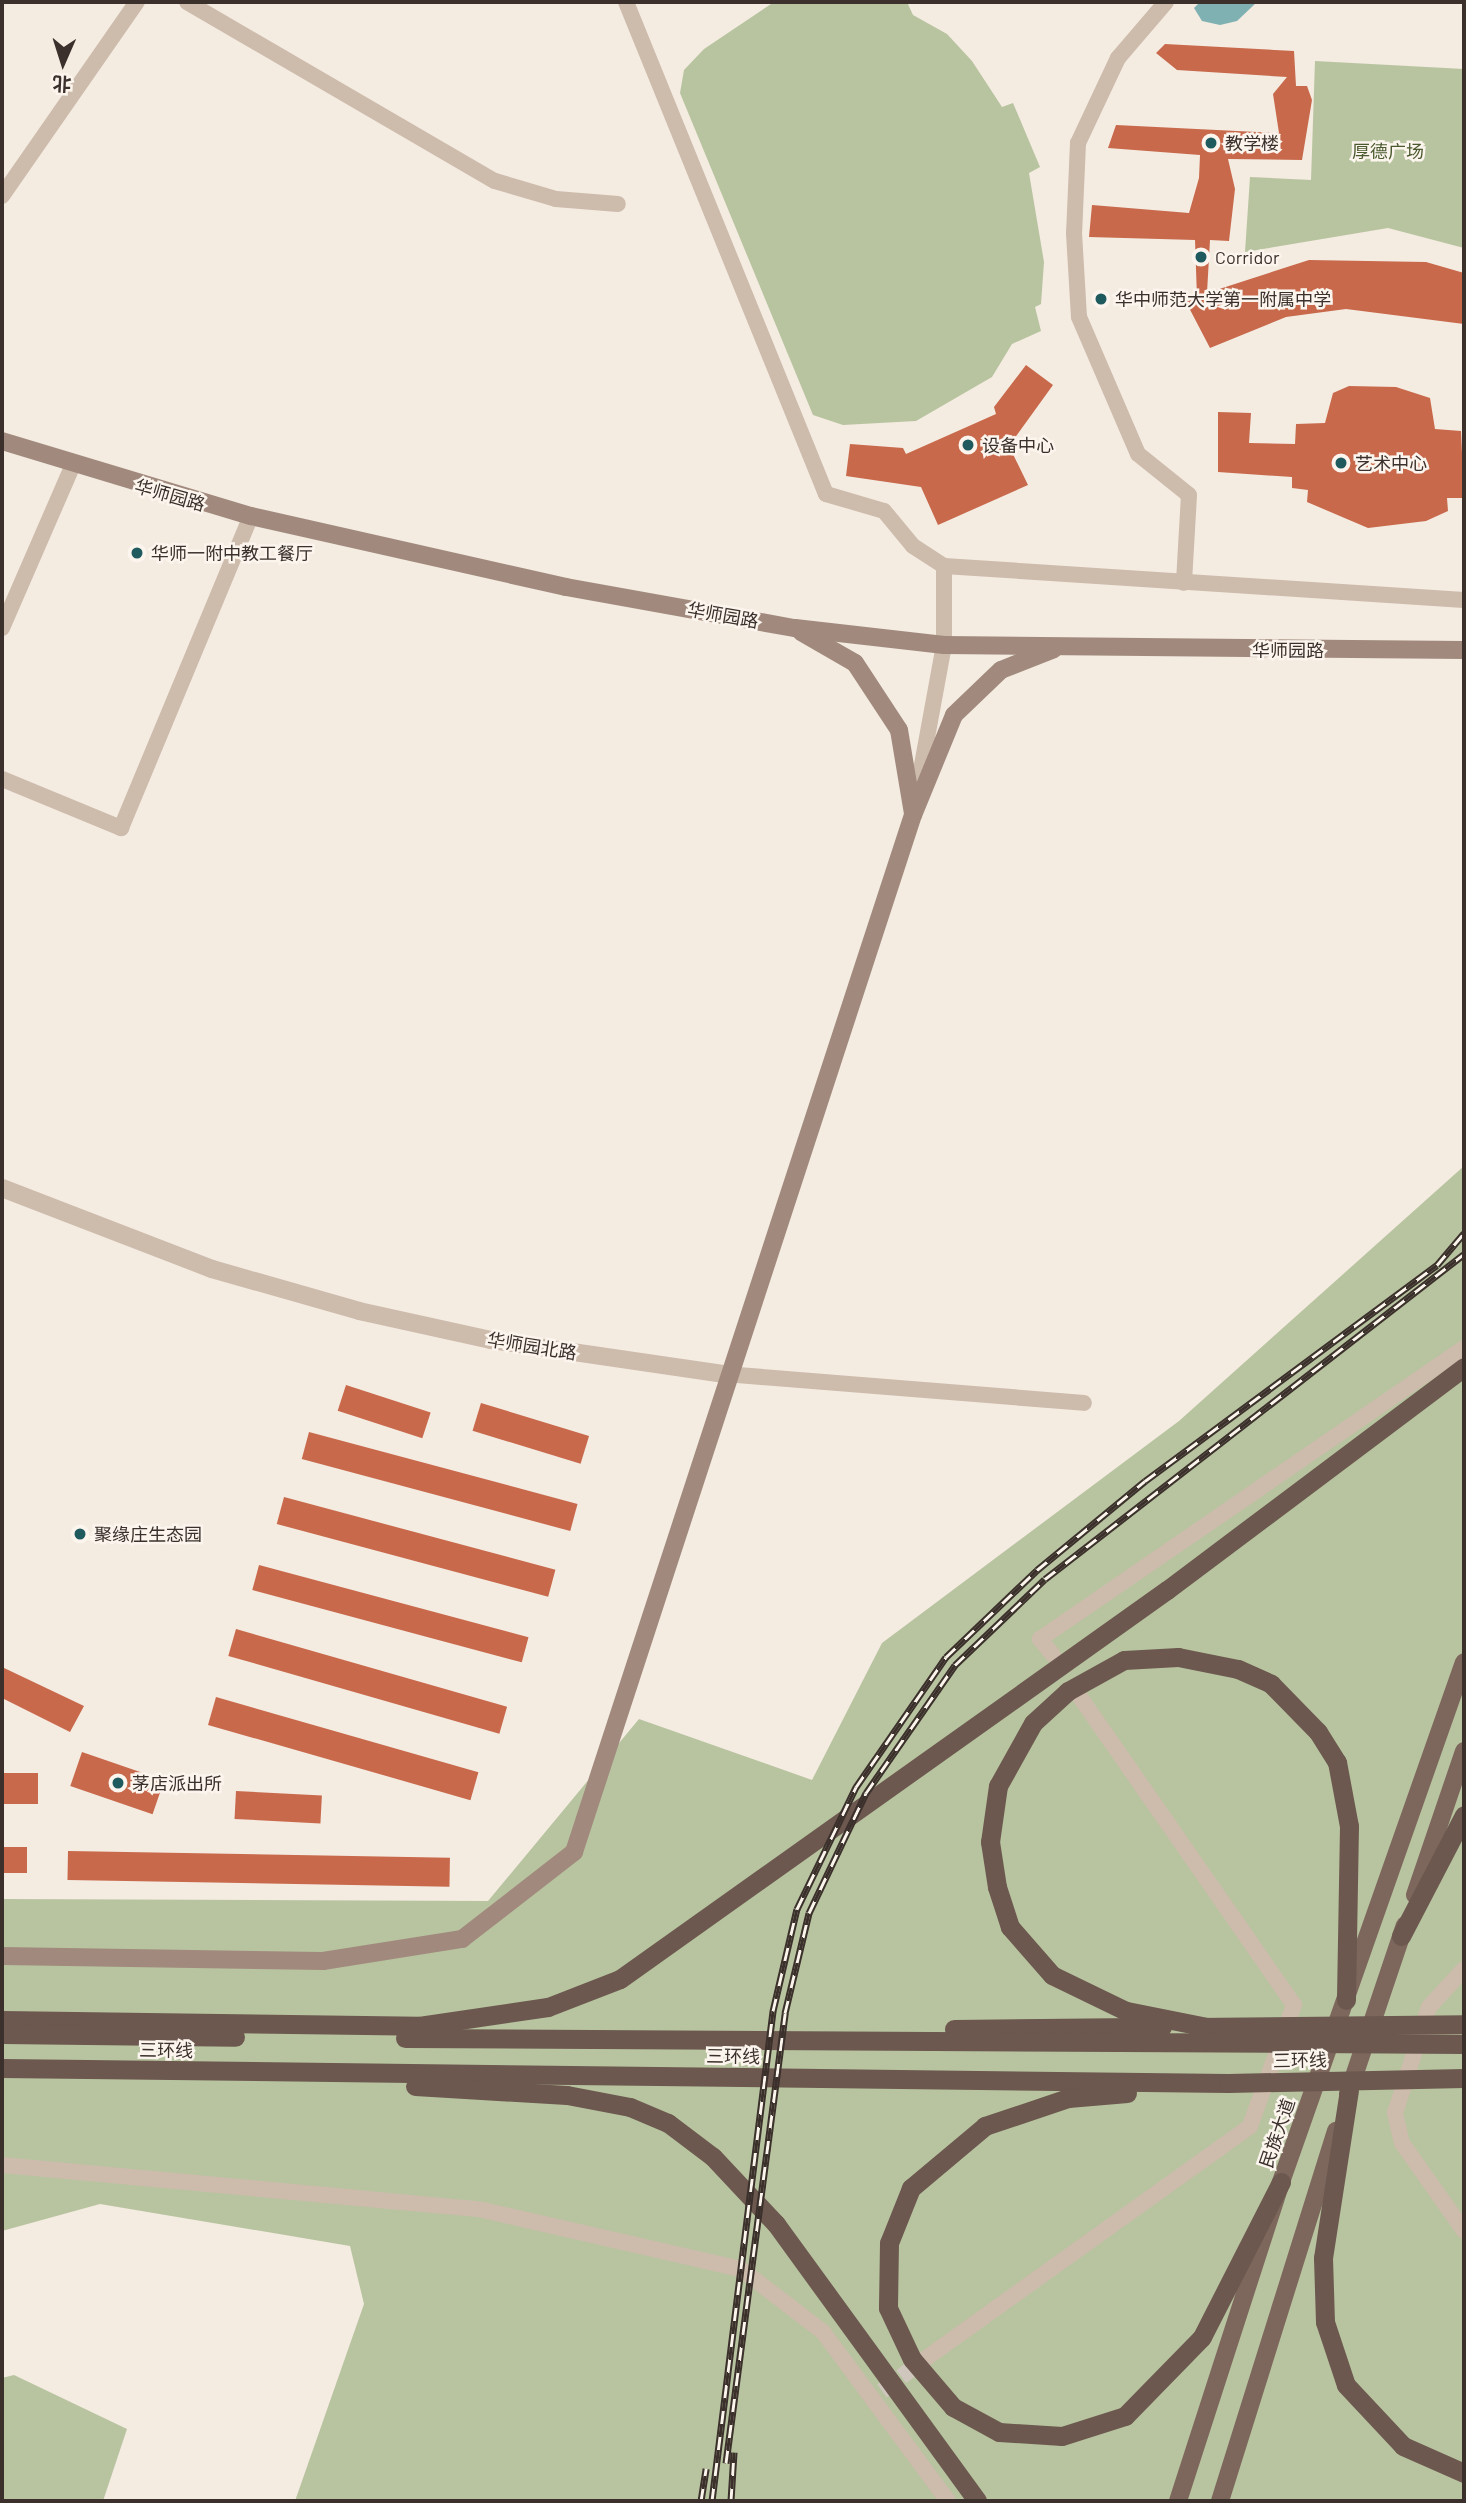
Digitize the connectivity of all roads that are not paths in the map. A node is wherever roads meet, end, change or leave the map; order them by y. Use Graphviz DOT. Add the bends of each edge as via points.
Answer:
graph roads {
  1 [pos="137,2"];
  2 [pos="187,2"];
  3 [pos="626,2"];
  4 [pos="1166,2"];
  5 [pos="2,196"];
  6 [pos="618,204"];
  7 [pos="2,441"];
  8 [pos="73,465"];
  9 [pos="251,516"];
  10 [pos="944,566"];
  11 [pos="1184,583"];
  12 [pos="1464,600"];
  13 [pos="2,628"];
  14 [pos="795,628"];
  15 [pos="944,645"];
  16 [pos="1054,649"];
  17 [pos="1464,650"];
  18 [pos="2,779"];
  19 [pos="913,815"];
  20 [pos="2,1188"];
  21 [pos="1464,1348"];
  22 [pos="1464,1367"];
  23 [pos="725,1374"];
  24 [pos="1084,1403"];
  25 [pos="1053,1655"];
  26 [pos="1464,1662"];
  27 [pos="1080,1696"];
  28 [pos="1464,1751"];
  29 [pos="1464,1815"];
  30 [pos="1401,1936"];
  31 [pos="2,1956"];
  32 [pos="1464,1969"];
  33 [pos="1346,2000"];
  34 [pos="2,2020"];
  35 [pos="1461,2024"];
  36 [pos="419,2026"];
  37 [pos="1207,2027"];
  38 [pos="2,2034"];
  39 [pos="1238,2036"];
  40 [pos="1457,2044"];
  41 [pos="2,2068"];
  42 [pos="145,2071"];
  43 [pos="1458,2080"];
  44 [pos="1228,2083"];
  45 [pos="1349,2090"];
  46 [pos="2,2165"];
  47 [pos="1281,2182"];
  48 [pos="1464,2231"];
  49 [pos="925,2359"];
  50 [pos="1464,2473"];
  51 [pos="948,2501"];
  52 [pos="977,2501"];
  53 [pos="1178,2501"];
  54 [pos="1220,2501"];
  1 -- 5 [label="street"];
  2 -- 6 [label="street" via="495,181 556,199"];
  3 -- 10 [label="street" via="826,494 884,511 913,546"];
  4 -- 11 [label="street" via="1118,58 1078,143 1074,233 1079,317 1138,454 1189,495"];
  7 -- 8 [label="main road, 华师园路"];
  8 -- 9 [label="main road, 华师园路"];
  8 -- 13 [label="street"];
  9 -- 14 [label="main road, 华师园路" via="566,587"];
  9 -- 18 [label="street" via="121,828"];
  10 -- 11 [label="street"];
  10 -- 15 [label="street"];
  11 -- 12 [label="street"];
  14 -- 15 [label="main road, 华师园路"];
  14 -- 19 [label="main road" via="855,663 899,730"];
  15 -- 16 [label="main road, 华师园路"];
  15 -- 19 [label="street"];
  16 -- 17 [label="main road, 华师园路"];
  16 -- 19 [label="main road" via="1002,670 954,715"];
  19 -- 23 [label="main road"];
  20 -- 23 [label="street, 华师园北路" via="212,1269 359,1311 491,1340"];
  21 -- 25 [label="street" via="1040,1639"];
  22 -- 36 [label="highway" via="1178,1582 620,1979 548,2007"];
  23 -- 24 [label="street, 华师园北路"];
  23 -- 31 [label="main road" via="574,1852 461,1939 323,1961"];
  26 -- 33 [label="main road, 民族大道"];
  27 -- 49 [label="street" via="1294,2005 1250,2126"];
  28 -- 30 [label="main road"];
  29 -- 30 [label="highway"];
  30 -- 45 [label="main road"];
  32 -- 48 [label="street" via="1429,2007 1395,2113 1402,2143"];
  33 -- 37 [label="highway" via="1349,1826 1337,1762 1318,1732 1271,1684 1238,1669 1178,1657 1124,1660 1068,1691 1033,1723 998,1786 990,1842 996,1887 1010,1927 1052,1975 1126,2011"];
  33 -- 47 [label="main road, 民族大道"];
  34 -- 36 [label="highway"];
  35 -- 39 [label="highway"];
  36 -- 37 [label="highway"];
  37 -- 39 [label="highway"];
  38 -- 39 [label="highway, 三环线"];
  39 -- 40 [label="highway, 三环线"];
  41 -- 42 [label="highway, 三环线"];
  42 -- 44 [label="highway, 三环线"];
  42 -- 52 [label="highway" via="567,2095 630,2107 668,2123 713,2157 776,2224"];
  43 -- 44 [label="highway, 三环线"];
  44 -- 47 [label="highway" via="1068,2098 985,2126 948,2151 911,2188 889,2243 888,2308 912,2359 953,2407 999,2432 1062,2436 1125,2416 1202,2337"];
  45 -- 50 [label="highway" via="1323,2258 1325,2322 1356,2395 1403,2446"];
  45 -- 54 [label="main road"];
  46 -- 51 [label="street" via="484,2210 741,2269 823,2332 878,2395"];
  47 -- 53 [label="main road, 民族大道"];
}
